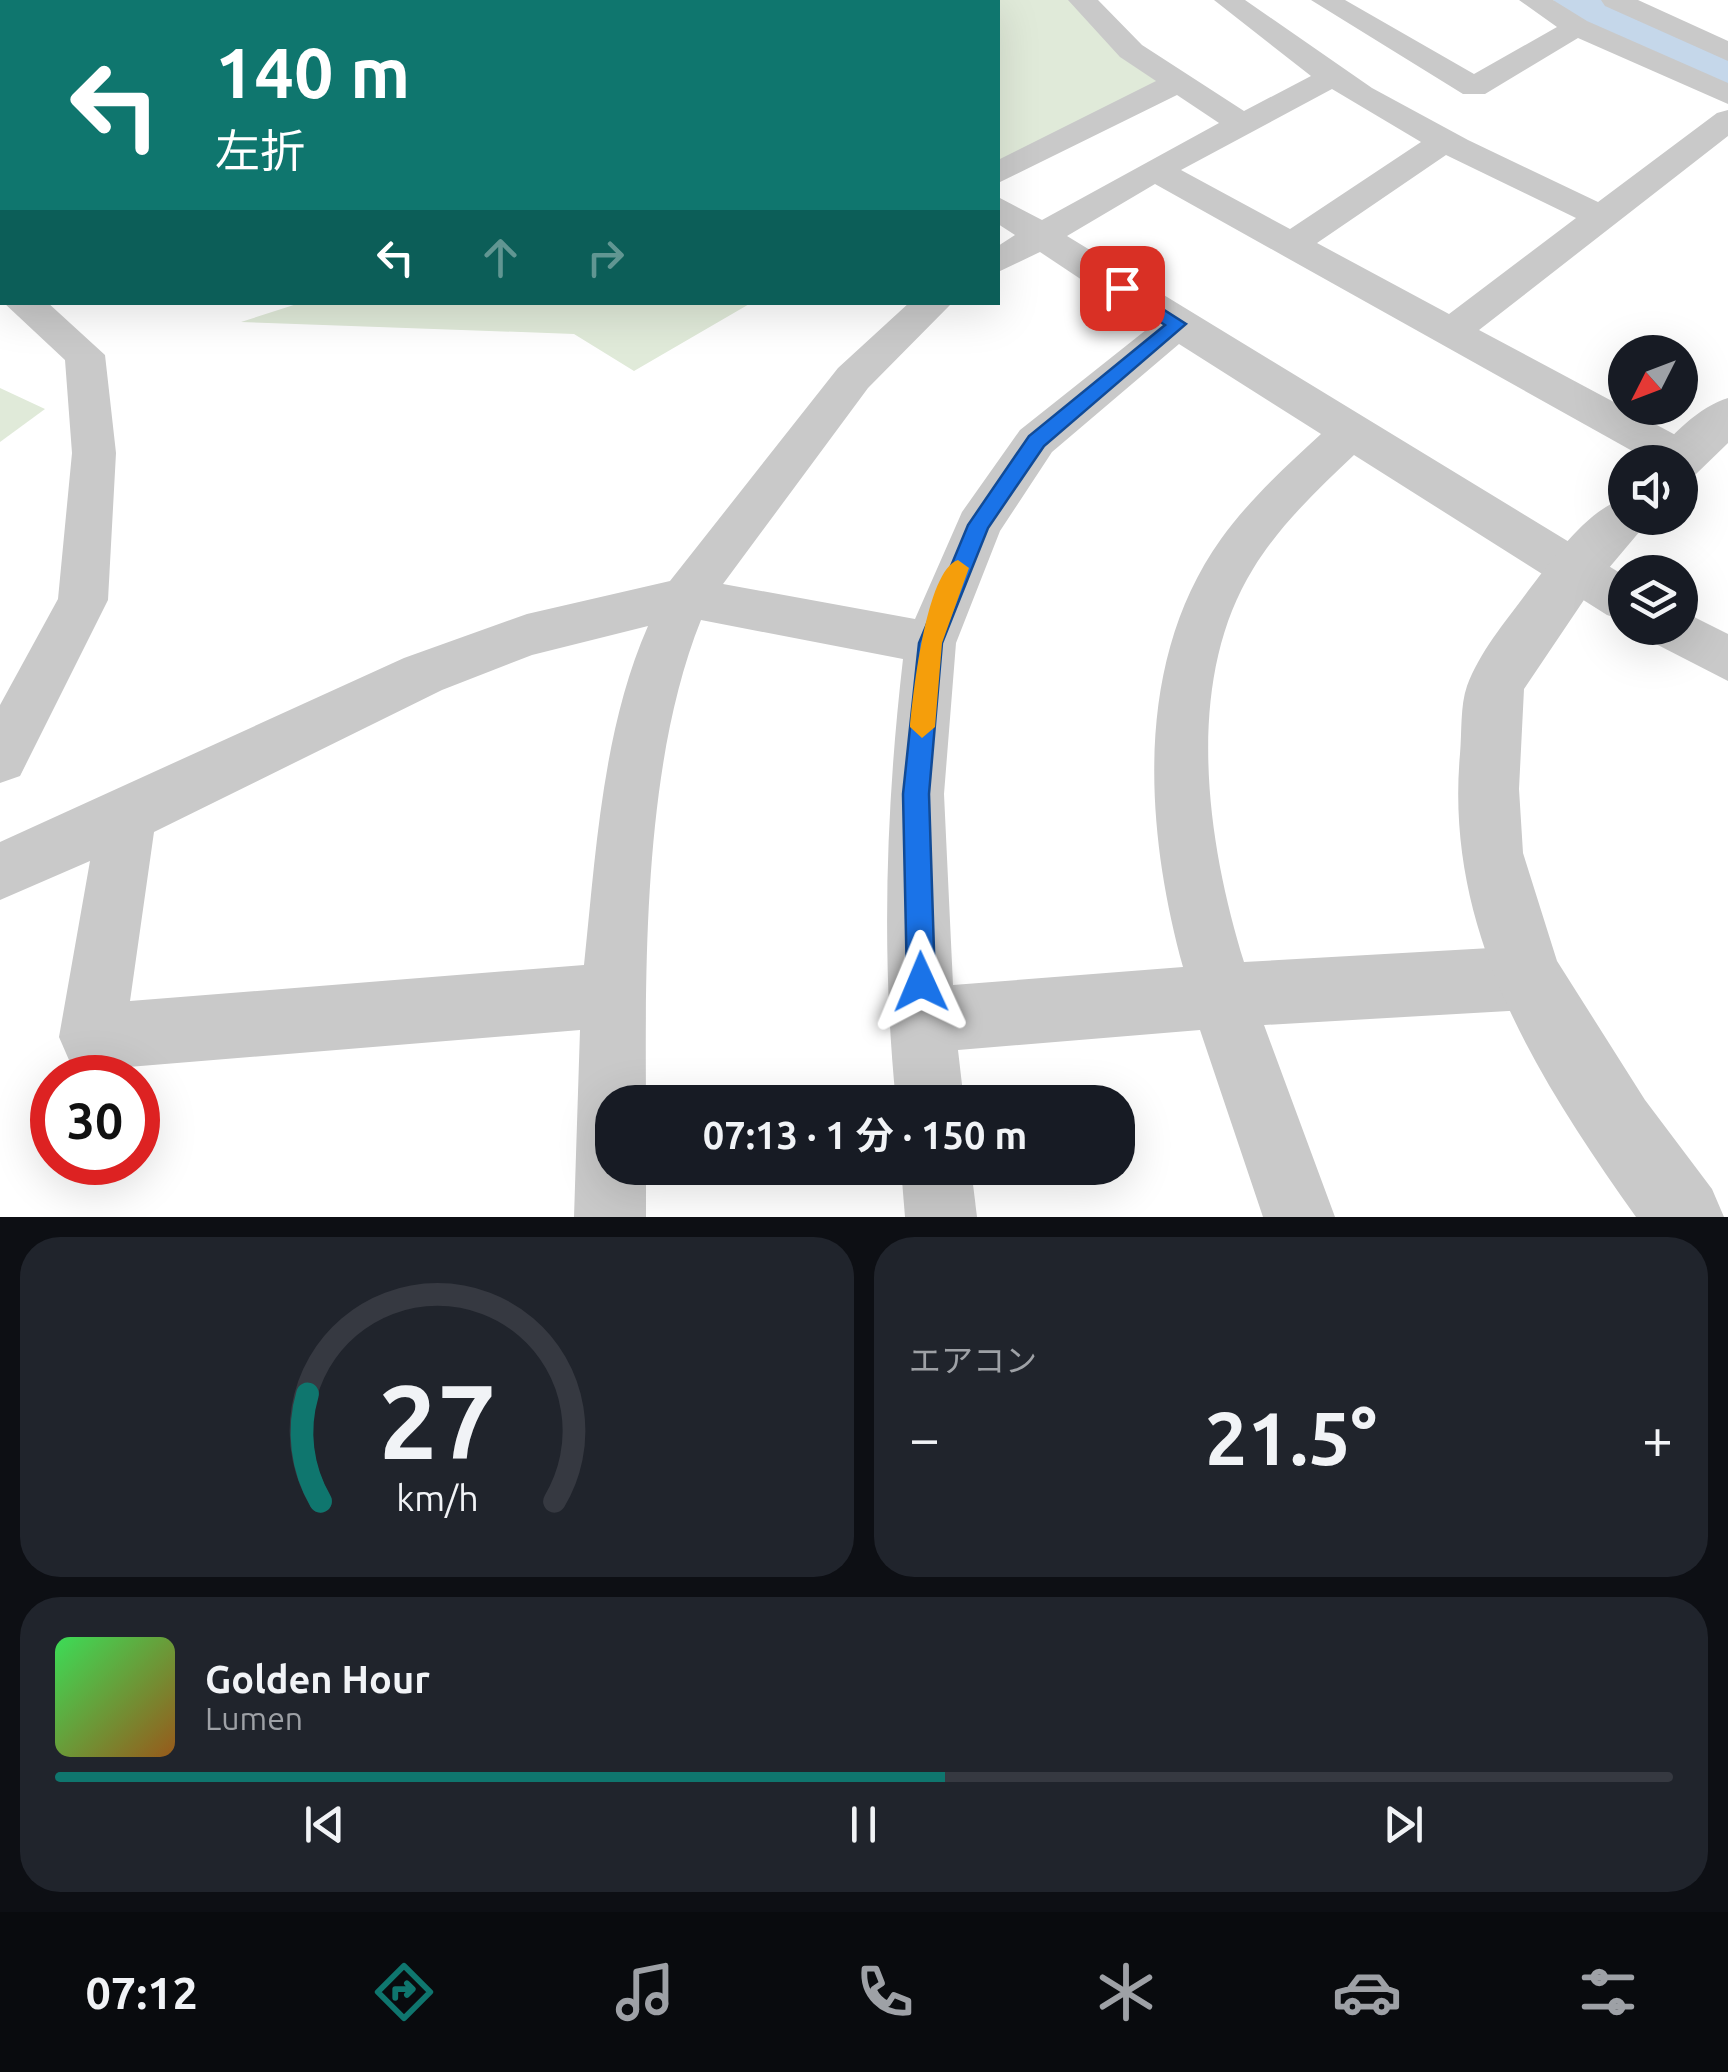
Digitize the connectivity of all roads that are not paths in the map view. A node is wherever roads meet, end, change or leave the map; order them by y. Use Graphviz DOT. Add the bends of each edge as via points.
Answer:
graph roads {
  1 [pos="1082,0"];
  2 [pos="1228,0"];
  3 [pos="1325,0"];
  4 [pos="1533,0"];
  5 [pos="1615,0"];
  6 [pos="1577,27"];
  7 [pos="1728,52"];
  8 [pos="1334,76"];
  9 [pos="1176,83"];
  10 [pos="1728,95"];
  11 [pos="1728,120"];
  12 [pos="1242,124"];
  13 [pos="1442,144"];
  14 [pos="1154,170"];
  15 [pos="1000,171"];
  16 [pos="1000,209"];
  17 [pos="1603,218"];
  18 [pos="1039,234"];
  19 [pos="1291,244"];
  20 [pos="1000,260"];
  21 [pos="26,305"];
  22 [pos="931,305"];
  23 [pos="1176,324"];
  24 [pos="1450,332"];
  25 [pos="1728,414"];
  26 [pos="1350,434"];
  27 [pos="1653,445"];
  28 [pos="1696,445"];
  29 [pos="1609,535"];
  30 [pos="1573,572"];
  31 [pos="1608,592"];
  32 [pos="686,597"];
  33 [pos="1698,642"];
  34 [pos="930,643"];
  35 [pos="1728,658"];
  36 [pos="0,758"];
  37 [pos="128,816"];
  38 [pos="0,870"];
  39 [pos="1527,978"];
  40 [pos="613,995"];
  41 [pos="1219,996"];
  42 [pos="922,1020"];
  43 [pos="928,1085"];
  44 [pos="938,1185"];
  45 [pos="610,1217"];
  46 [pos="941,1217"];
  47 [pos="1299,1217"];
  48 [pos="1684,1217"];
  1 -- 9 [label="street" via="1131,51"];
  2 -- 8 [label="street"];
  3 -- 6 [label="street" via="1474,87"];
  4 -- 6 [label="street"];
  5 -- 7 [label="street"];
  6 -- 10 [label="street"];
  8 -- 12 [label="street"];
  8 -- 13 [label="street"];
  9 -- 12 [label="street"];
  9 -- 15 [label="street"];
  11 -- 17 [label="street"];
  12 -- 14 [label="street"];
  13 -- 17 [label="street"];
  13 -- 19 [label="street"];
  14 -- 18 [label="street"];
  14 -- 19 [label="street"];
  16 -- 18 [label="street"];
  17 -- 24 [label="street"];
  18 -- 20 [label="street"];
  18 -- 23 [label="street"];
  19 -- 24 [label="street"];
  21 -- 36 [label="street" via="85,355 94,453 82,600"];
  22 -- 32 [label="street" via="853,378"];
  23 -- 26 [label="street"];
  23 -- 34 [label="street" via="1036,441 978,525"];
  24 -- 27 [label="street"];
  25 -- 28 [label="street"];
  26 -- 30 [label="street"];
  26 -- 41 [label="street" via="1314,464 1229,566 1187,679 1184,810"];
  29 -- 30 [label="street"];
  30 -- 31 [label="street"];
  30 -- 39 [label="street" via="1511,657 1495,689 1491,720 1491,853"];
  32 -- 34 [label="street"];
  32 -- 37 [label="street" via="528,635 423,674"];
  32 -- 40 [label="street" via="653,675 626,842"];
  33 -- 35 [label="street"];
  34 -- 42 [label="street" via="916,794"];
  37 -- 38 [label="street"];
  37 -- 40 [label="street" via="92,1038"];
  39 -- 41 [label="street"];
  39 -- 48 [label="street" via="1618,1127"];
  40 -- 45 [label="street"];
  41 -- 42 [label="street"];
  41 -- 47 [label="street"];
  42 -- 43 [label="street"];
  44 -- 46 [label="street"];
}
